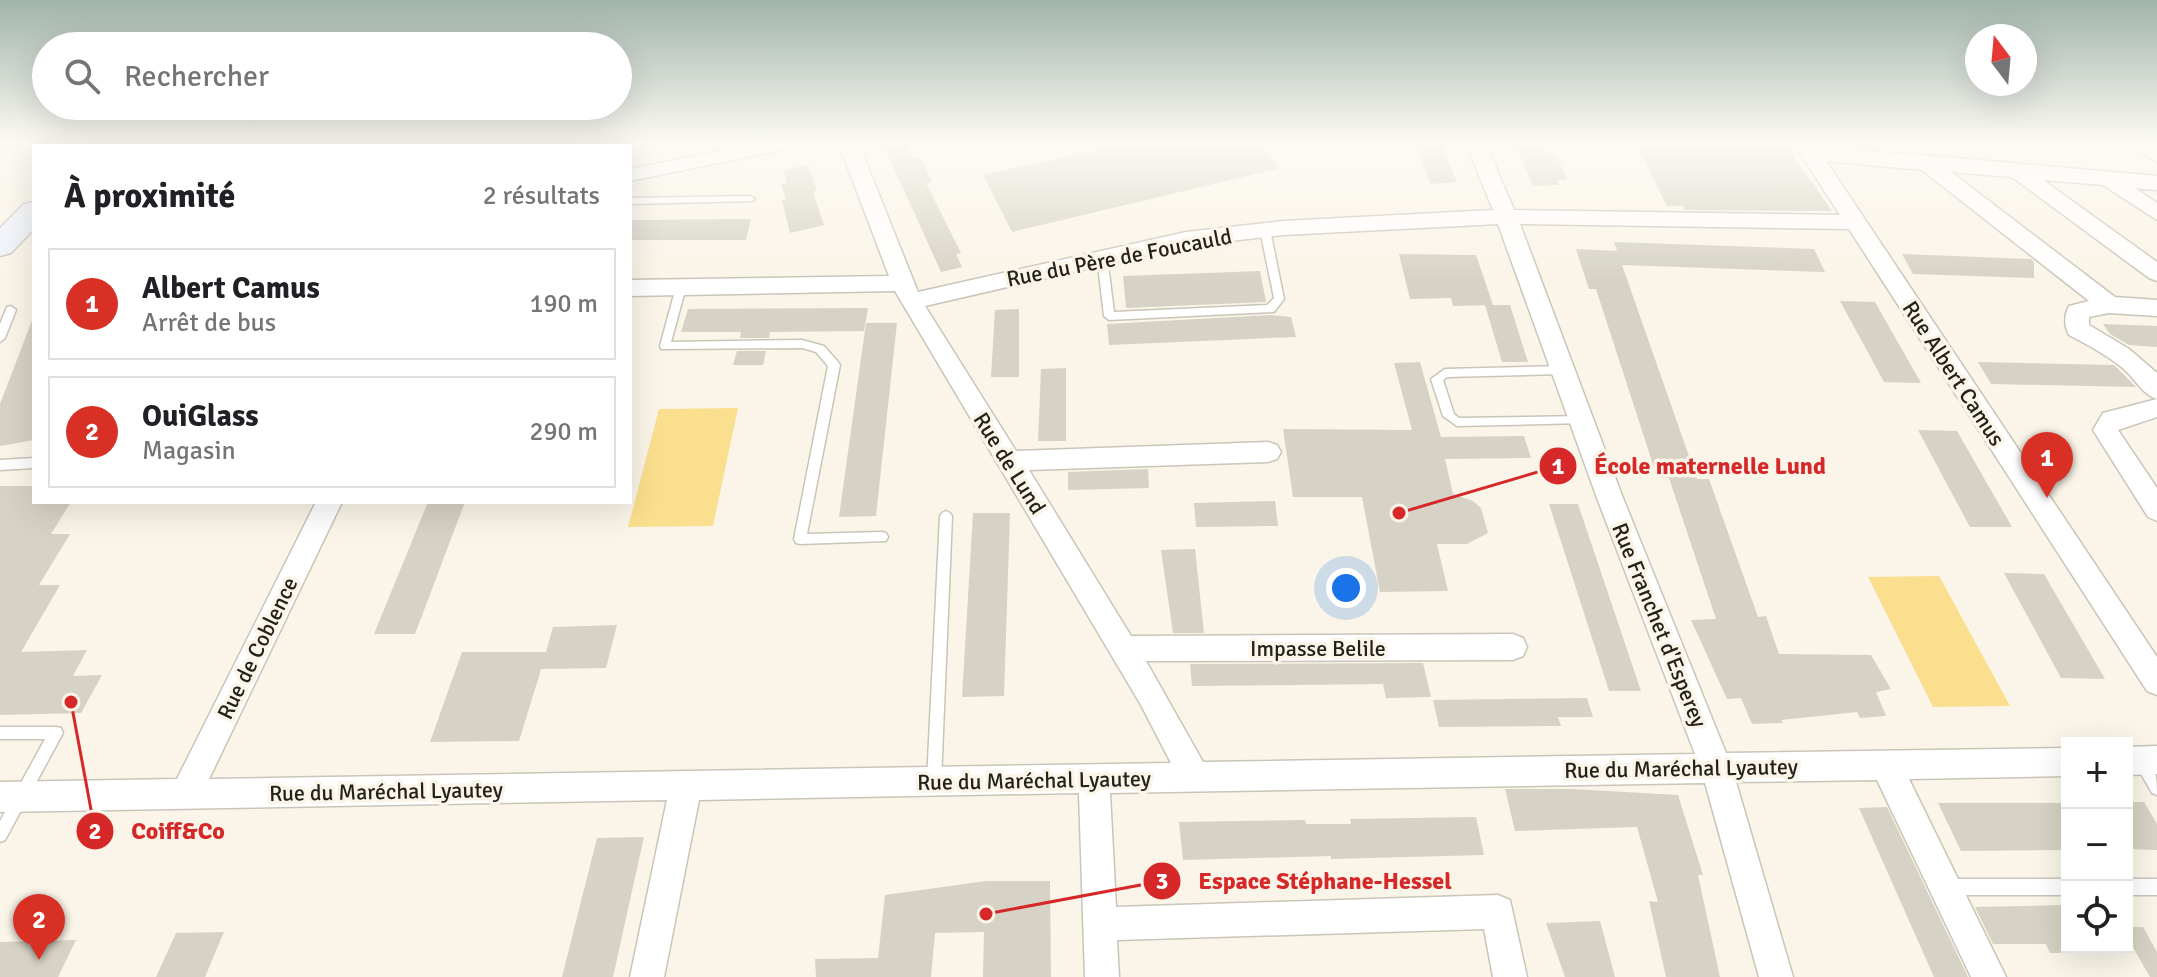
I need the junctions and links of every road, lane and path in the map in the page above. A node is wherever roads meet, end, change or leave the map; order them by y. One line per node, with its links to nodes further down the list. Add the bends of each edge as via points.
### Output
1 (867, 190): 21 (street, Rue de Lund)
2 (1495, 190): 13 (street, Rue Franchet d'Esperey)
3 (1835, 190): 14 (street, Rue Albert Camus)
4 (1961, 190): 22 (street)
5 (2043, 190): 18 (street)
6 (2123, 190): 11 (street)
7 (750, 199): 8 (lane)
8 (632, 201)
9 (32, 210): 12 (main road)
10 (32, 212): 16 (main road)
11 (2157, 213)
12 (0, 216)
13 (1507, 217): 14 (street, Rue du Père de Foucauld); 15 (street, Rue du Père de Foucauld); 26 (street, Rue Franchet d'Esperey)
14 (1857, 222): 40 (street, Rue Albert Camus)
15 (1265, 230): 17 (street, Rue du Père de Foucauld, via 1186,239); 17 (lane, via 1279,299 1270,309 1109,316)
16 (0, 246)
17 (1102, 257): 21 (street, Rue du Père de Foucauld)
18 (2157, 273)
19 (681, 287): 20 (street, Rue du Père de Foucauld); 21 (street, Rue du Père de Foucauld); 37 (lane, via 665,346 802,344 820,349 834,365 800,539)
20 (632, 288)
21 (908, 292): 31 (street, Rue de Lund)
22 (2109, 305): 23 (street); 27 (street, via 2077,312 2077,329 2122,354)
23 (2157, 308)
24 (11, 310): 25 (lane)
25 (1, 333)
26 (1562, 370): 29 (street, Rue Franchet d'Esperey); 29 (lane, via 1445,373 1437,379 1449,416 1457,422)
27 (2157, 390)
28 (2157, 408): 35 (street, via 2112,420 2105,430)
29 (1581, 420): 45 (street, Rue Franchet d'Esperey)
30 (1268, 452): 31 (street)
31 (1010, 461): 39 (street, Rue de Lund)
32 (32, 463): 33 (lane)
33 (0, 465)
34 (328, 504): 51 (street, Rue de Coblence)
35 (2157, 510)
36 (946, 516): 48 (lane)
37 (882, 537)
38 (1513, 647): 39 (street, Impasse Belile)
39 (1122, 649): 46 (street, Rue de Lund)
40 (2157, 682)
41 (0, 733): 52 (lane, via 56,733)
42 (2141, 760): 50 (lane)
43 (2061, 762): 44 (street, Rue du Maréchal Lyautey)
44 (1886, 765): 45 (street, Rue du Maréchal Lyautey); 54 (street)
45 (1716, 768): 46 (street, Rue du Maréchal Lyautey); 62 (street, Rue Franchet d'Esperey)
46 (1195, 777): 47 (street, Rue du Maréchal Lyautey)
47 (1094, 779): 48 (street, Rue du Maréchal Lyautey); 58 (street)
48 (934, 781): 49 (street, Rue du Maréchal Lyautey)
49 (686, 786): 51 (street, Rue du Maréchal Lyautey); 59 (street)
50 (2157, 788)
51 (186, 794): 52 (street, Rue du Maréchal Lyautey)
52 (10, 797): 53 (lane)
53 (0, 835)
54 (1946, 887): 55 (lane); 63 (street)
55 (2061, 887)
56 (2133, 887): 57 (lane)
57 (2157, 887)
58 (1100, 924): 60 (street); 61 (street, via 1498,912)
59 (647, 977)
60 (1102, 977)
61 (1510, 977)
62 (1776, 977)
63 (1989, 977)

